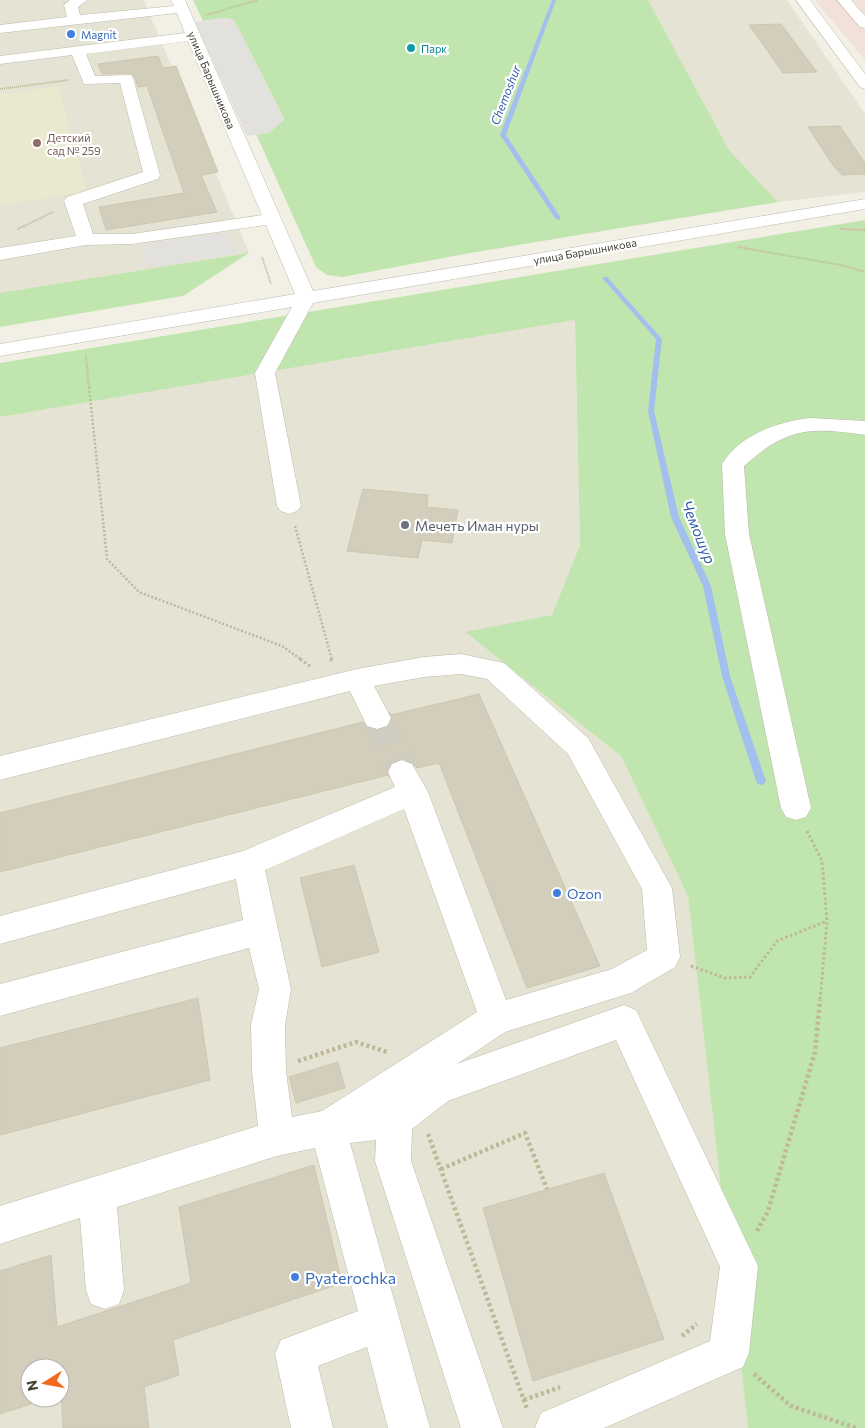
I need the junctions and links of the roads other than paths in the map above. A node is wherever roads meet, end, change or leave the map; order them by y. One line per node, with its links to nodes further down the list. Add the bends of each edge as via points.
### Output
1 (80, 0): 5 (street, via 71,5)
2 (803, 0): 10 (street)
3 (844, 0): 6 (street)
4 (185, 16): 5 (street); 8 (street); 12 (street, улица Барышникова)
5 (74, 20): 7 (street)
6 (865, 24)
7 (0, 29)
8 (78, 51): 9 (street); 14 (street, via 89,81 126,78 152,175 74,201)
9 (0, 60)
10 (865, 84)
11 (865, 204): 17 (street, улица Барышникова)
12 (272, 219): 13 (street); 17 (street, улица Барышникова)
13 (132, 239): 14 (street); 15 (street, via 140,251)
14 (86, 240): 16 (street)
15 (149, 253)
16 (0, 254)
17 (306, 298): 18 (street, улица Барышникова); 20 (street, via 265,373)
18 (0, 350)
19 (865, 428): 24 (street, via 820,423 785,430 760,440 732,464 737,534)
20 (289, 506)
21 (346, 682): 22 (street); 23 (street); 29 (street, via 433,666 461,664 495,670 578,746 657,888 664,957 619,982)
22 (377, 718)
23 (0, 768)
24 (796, 808)
25 (248, 863): 26 (street); 27 (street); 29 (street, via 407,782)
26 (0, 930)
27 (261, 930): 28 (street); 32 (street, via 274,989 268,1025 269,1071)
28 (0, 1000)
29 (496, 1019): 31 (street)
30 (405, 1112): 31 (street); 37 (street, via 437,1088 624,1021 739,1266 729,1353); 40 (street, via 393,1161)
31 (328, 1128): 32 (street); 36 (street)
32 (277, 1138): 33 (street)
33 (97, 1194): 34 (street); 35 (street)
34 (0, 1225)
35 (105, 1290)
36 (381, 1322): 38 (street, via 296,1354); 39 (street)
37 (543, 1423)
38 (312, 1428)
39 (409, 1428)
40 (482, 1428)

